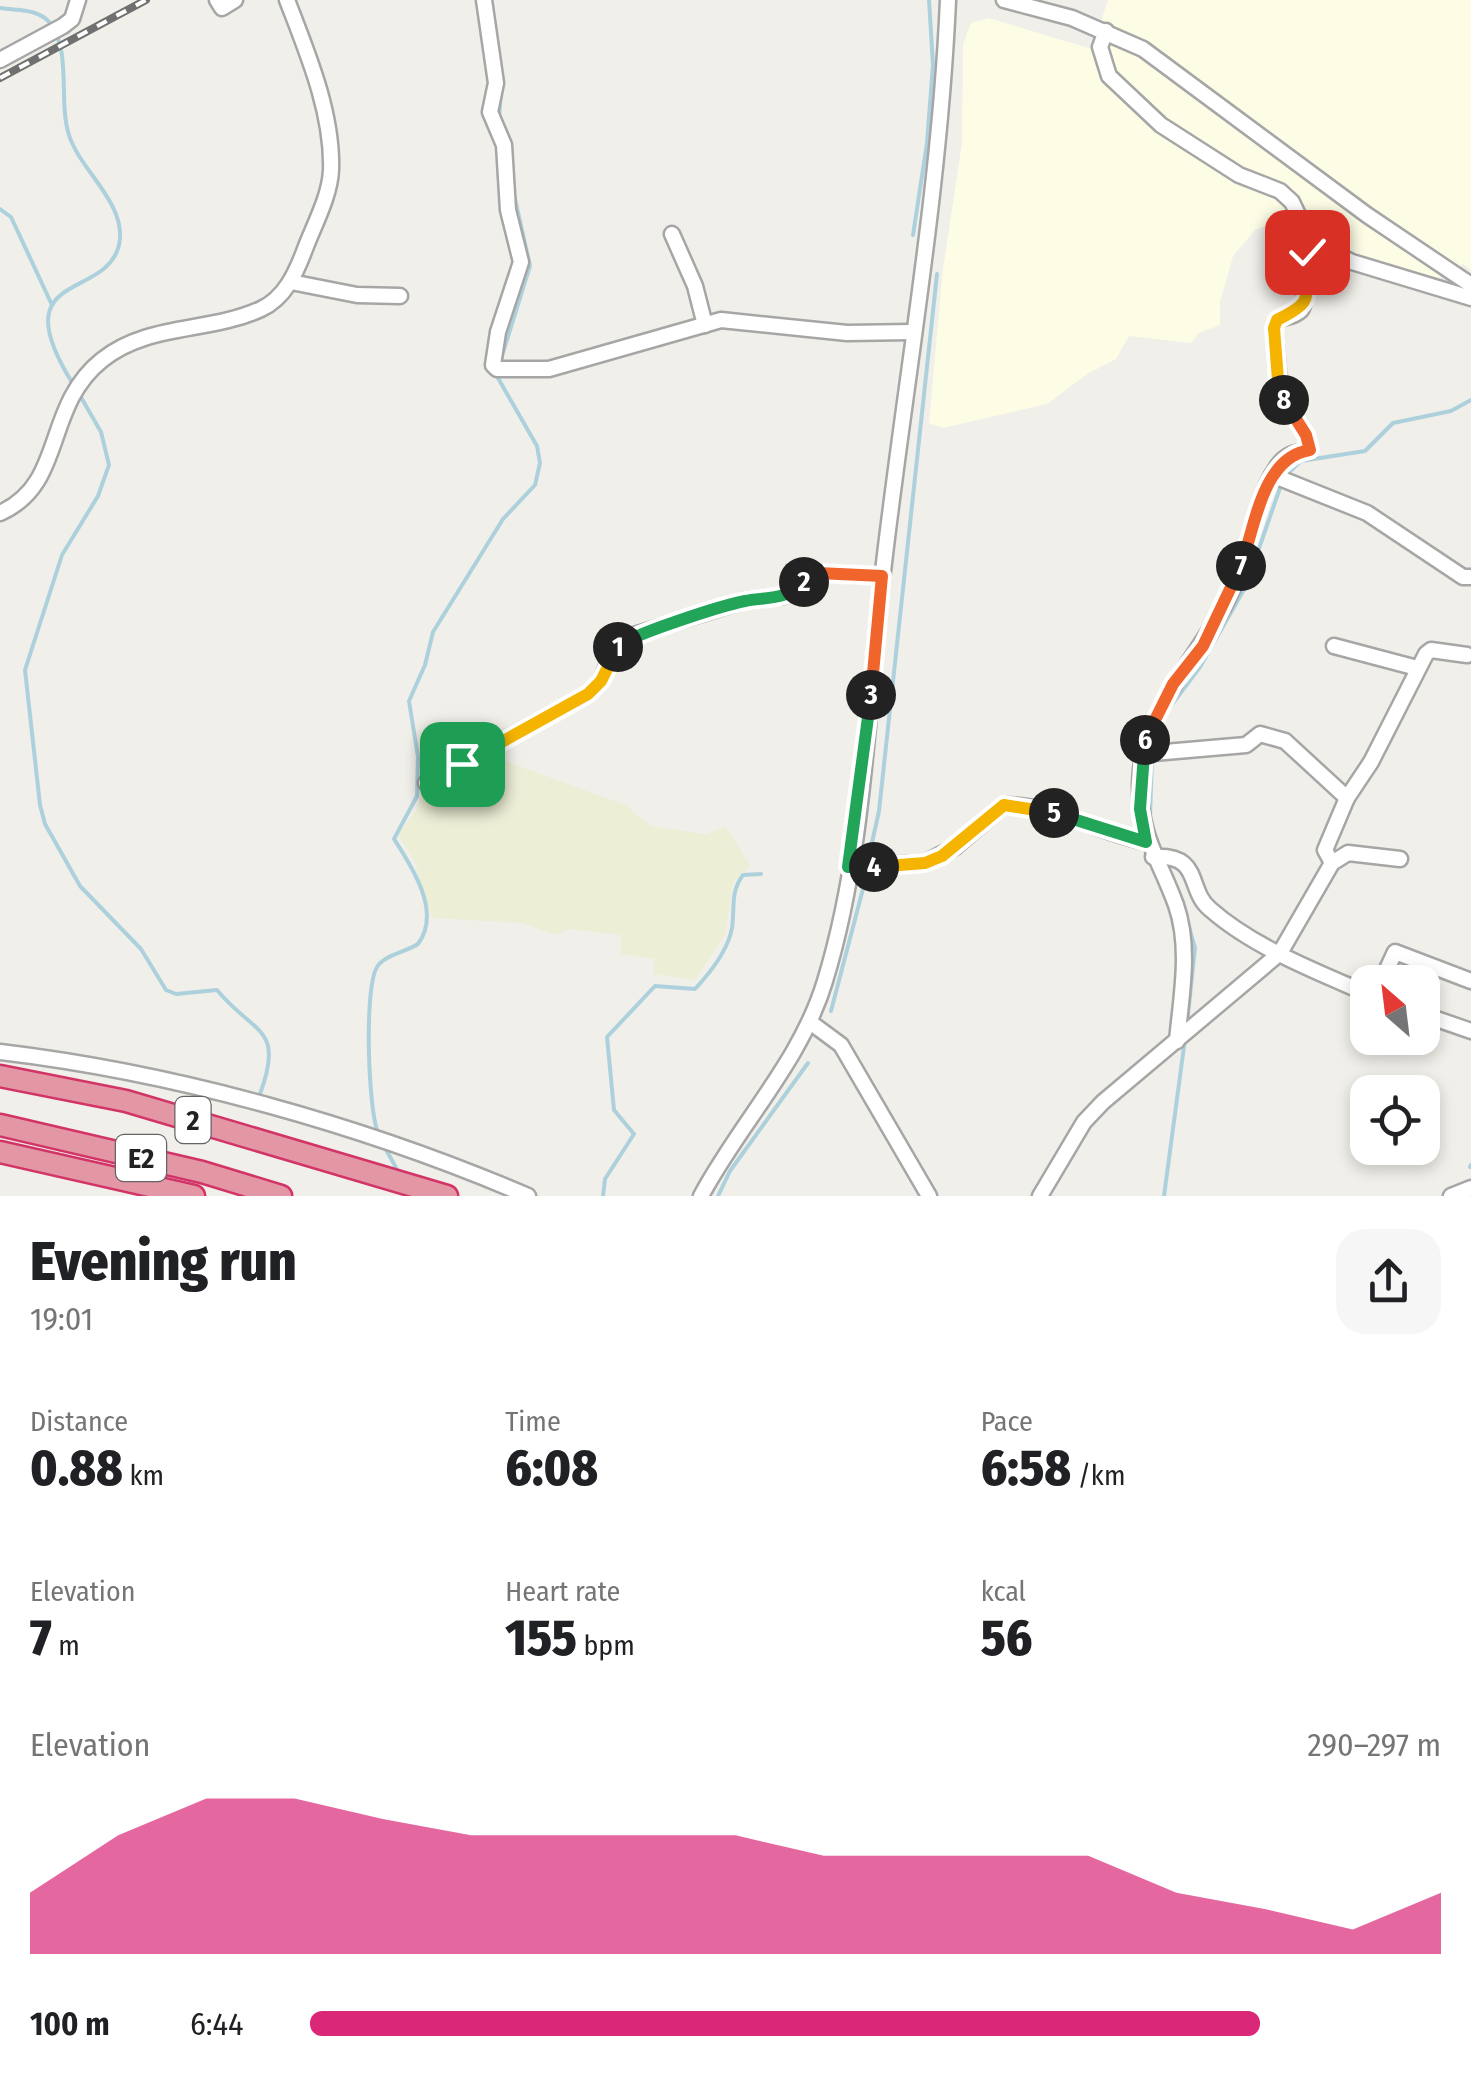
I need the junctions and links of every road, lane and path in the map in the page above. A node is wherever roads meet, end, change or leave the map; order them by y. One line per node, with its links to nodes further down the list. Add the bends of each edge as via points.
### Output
1 (78, 0): 9 (street, via 64,26)
2 (217, 0): 3 (street, via 222,8)
3 (235, 0)
4 (287, 0): 12 (street, via 311,63 332,172)
5 (484, 0): 16 (street, via 496,84 490,112 504,145 508,210 521,262 493,364 549,369)
6 (948, 0): 17 (street, via 942,114)
7 (1004, 0): 8 (street)
8 (1106, 31): 11 (street, via 1100,47 1109,76 1161,125 1230,170 1280,190); 13 (street, via 1143,49)
9 (0, 60)
10 (672, 234): 16 (street)
11 (1311, 242): 15 (street, via 1352,262); 18 (street, via 1304,266 1307,300 1274,328 1280,392 1310,450 1284,458)
12 (291, 282): 14 (street); 19 (street, via 264,308 140,338 103,359 70,396 38,486)
13 (1471, 286)
14 (400, 296)
15 (1471, 298)
16 (705, 324): 17 (street, via 734,319 847,333)
17 (912, 332): 20 (street)
18 (1272, 475): 21 (street, via 1368,513); 25 (street, via 1235,585 1156,713)
19 (0, 512)
20 (882, 576): 26 (street, via 818,573 783,596 743,601 634,635 613,652 588,694); 32 (street)
21 (1471, 577)
22 (1334, 646): 24 (street)
23 (1467, 655): 24 (street, via 1432,650)
24 (1417, 668): 27 (street)
25 (1142, 754): 27 (street, via 1246,745 1260,734 1285,742); 28 (street)
26 (426, 783)
27 (1347, 798): 31 (street, via 1326,850)
28 (1146, 842): 29 (street); 32 (street, via 1084,820 1004,805 925,863)
29 (1154, 858): 33 (street, via 1183,863 1207,908); 42 (street, via 1176,905 1184,950)
30 (1400, 859): 31 (street, via 1348,853)
31 (1332, 863): 33 (street)
32 (848, 867): 40 (street, via 834,947)
33 (1280, 953): 38 (street); 42 (street)
34 (1389, 965): 35 (street, via 1395,952)
35 (1429, 965)
36 (1440, 969): 37 (street)
37 (1471, 981)
38 (1350, 986)
39 (1440, 1021): 41 (street)
40 (810, 1022): 52 (street); 53 (street, via 841,1044)
41 (1471, 1032)
42 (1176, 1041): 54 (street, via 1084,1122)
43 (0, 1052): 51 (street, via 268,1105)
44 (0, 1076): 50 (highway, 2, via 126,1102)
45 (0, 1126): 49 (highway, E2)
46 (0, 1152): 48 (highway, E2)
47 (1471, 1188): 55 (street)
48 (194, 1196)
49 (281, 1196)
50 (447, 1196)
51 (528, 1196)
52 (701, 1196)
53 (929, 1196)
54 (1040, 1196)
55 (1451, 1196)

